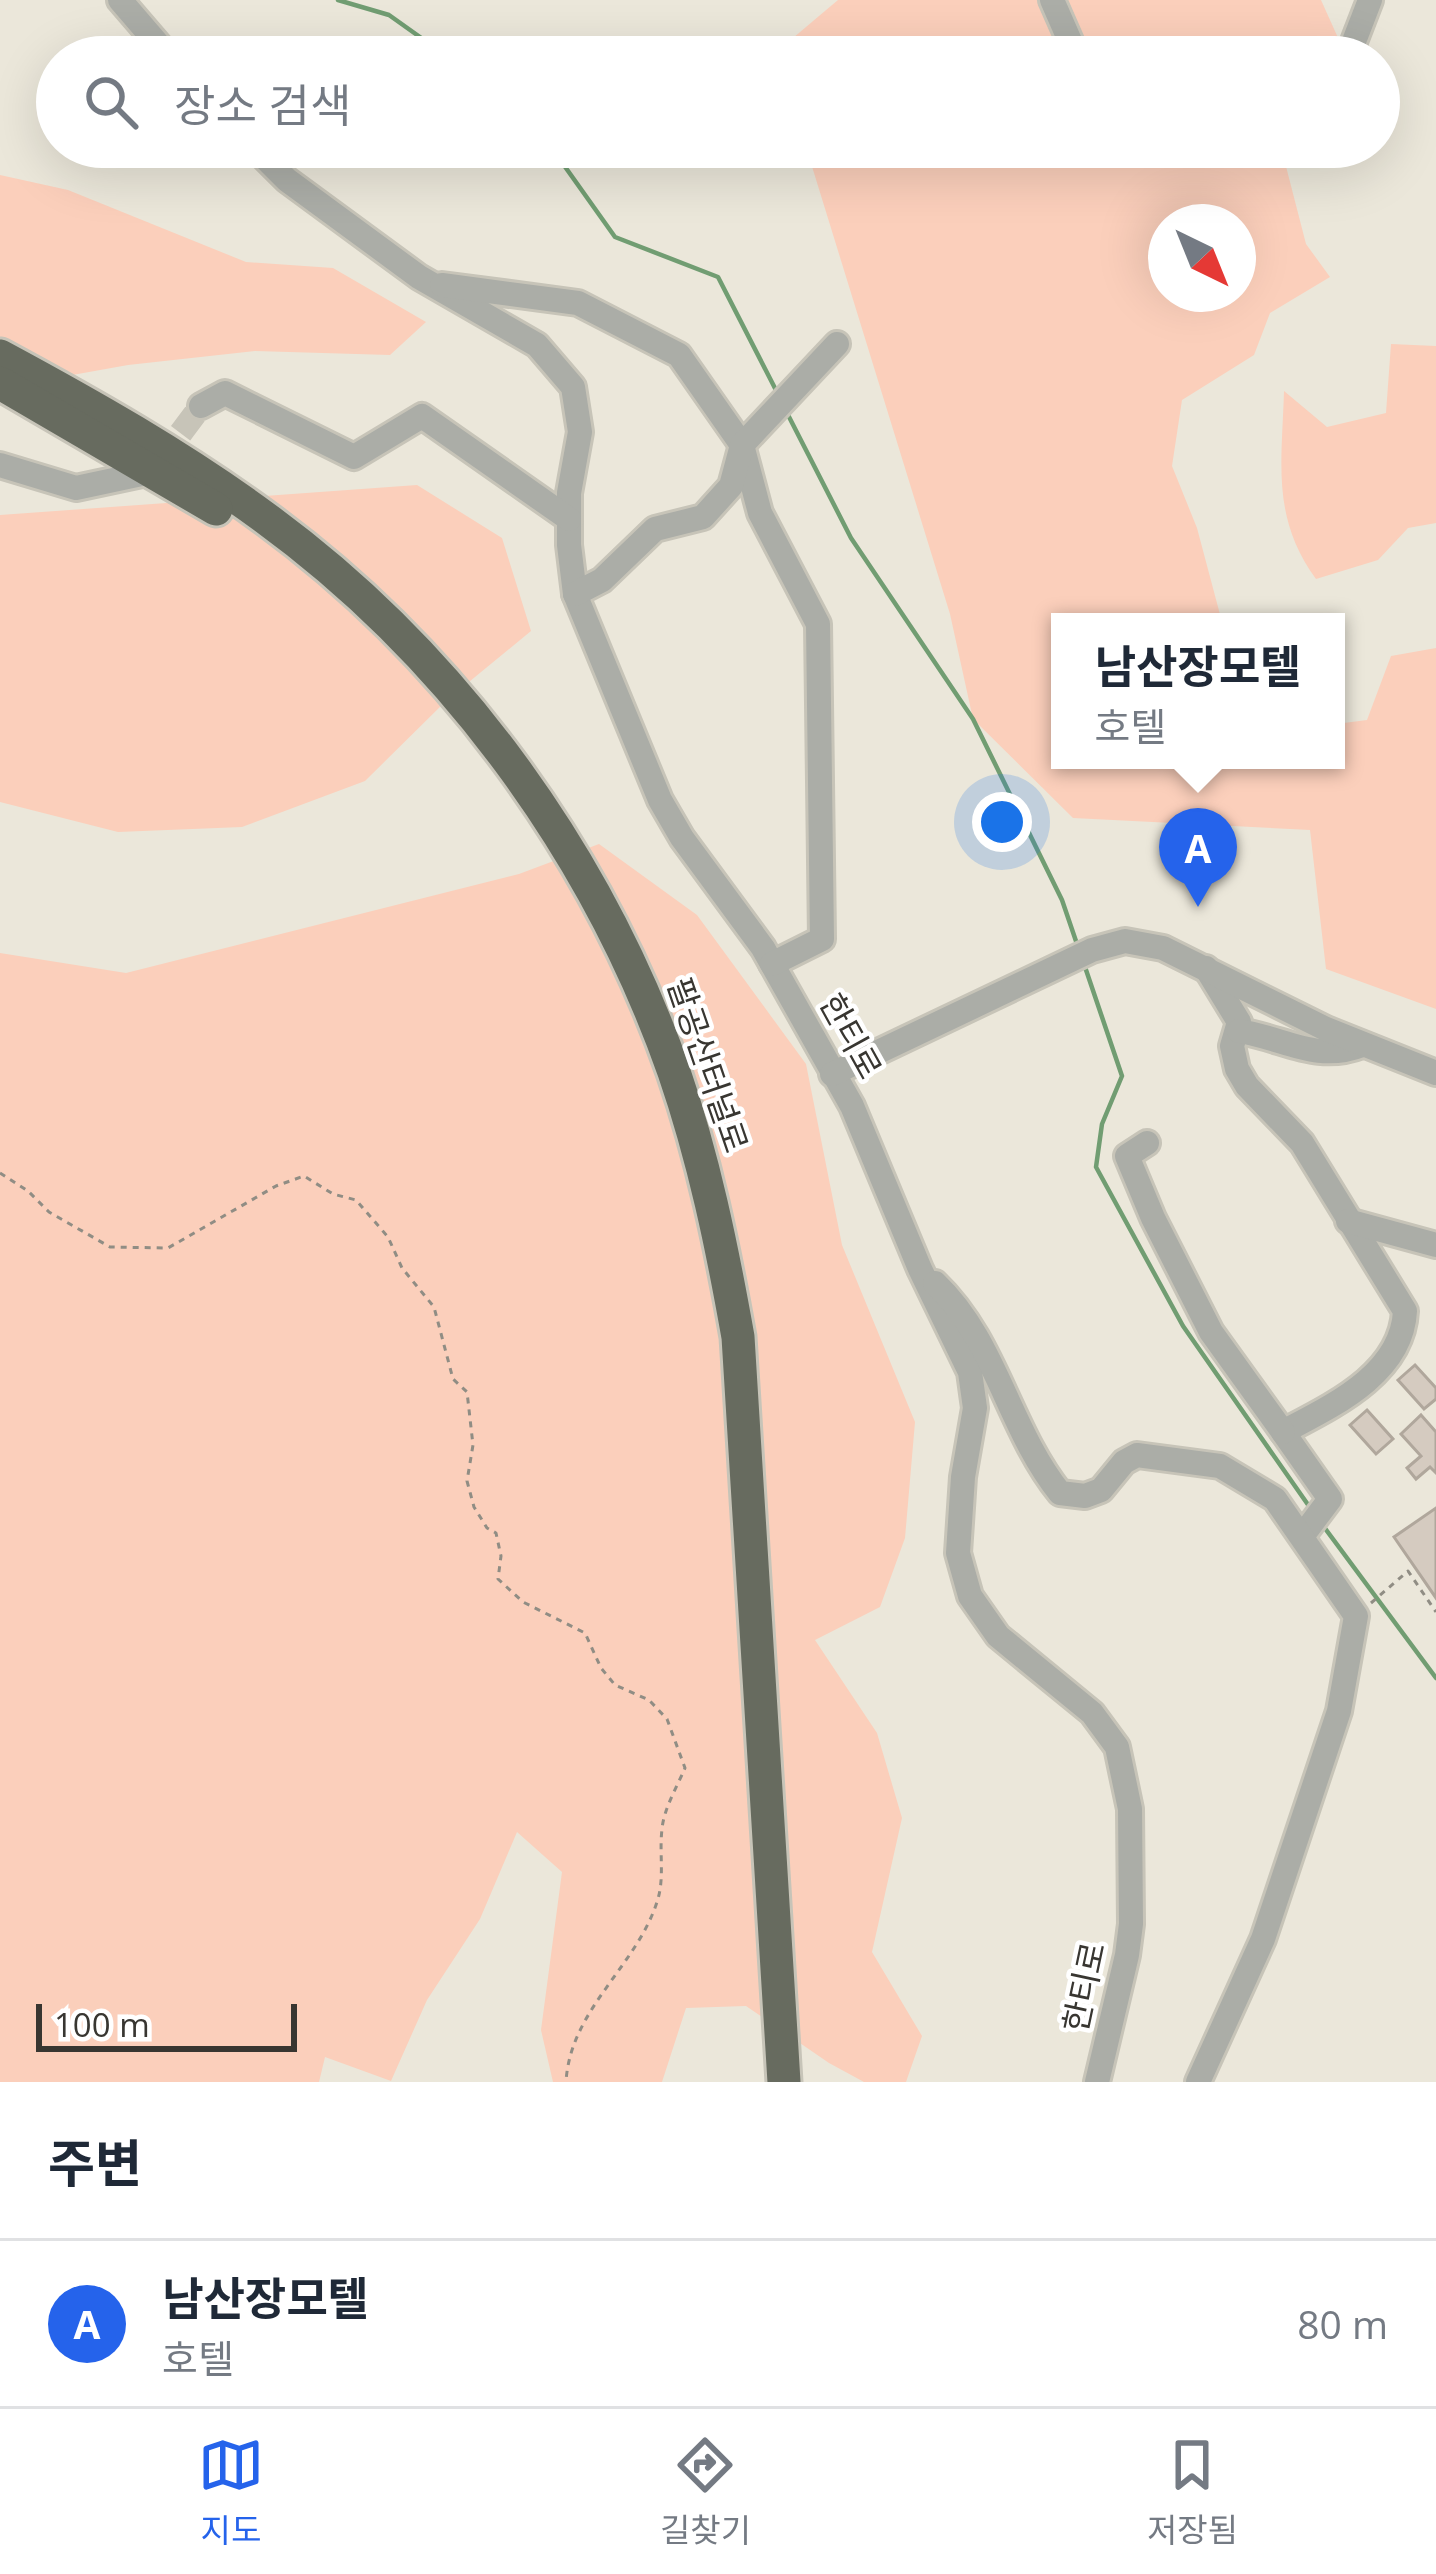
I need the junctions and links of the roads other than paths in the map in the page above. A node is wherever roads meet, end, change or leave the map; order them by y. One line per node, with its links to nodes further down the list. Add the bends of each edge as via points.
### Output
1 (120, 0): 4 (street)
2 (1052, 0): 5 (street)
3 (1370, 0): 6 (street)
4 (151, 36)
5 (1068, 36)
6 (1356, 36)
7 (275, 168): 8 (street, 한티로)
8 (430, 284): 13 (street, via 578,303 679,355); 16 (street, 한티로, via 537,345 573,387 580,432)
9 (837, 344): 13 (street)
10 (0, 356): 32 (highway, 팔공산터널로, via 267,519 436,671 552,824 633,971 704,1170 738,1337)
11 (0, 383): 31 (highway, 팔공산터널로, via 226,515 394,656 493,770 585,916 620,991 684,1183 718,1356)
12 (201, 406): 16 (street, via 225,393 354,457 422,416)
13 (742, 445): 17 (street, via 731,486 703,517 655,529 602,580); 18 (street, via 760,513 818,624 822,939)
14 (0, 465): 15 (street, via 76,488)
15 (151, 472)
16 (569, 519): 17 (street, 한티로)
17 (575, 594): 18 (street, 한티로, via 660,800)
18 (772, 964): 22 (street, 한티로)
19 (1206, 968): 20 (street); 21 (street); 22 (street, via 1150,944 1102,946)
20 (1239, 1031): 21 (street, via 1315,1053); 25 (street, via 1232,1046 1237,1069 1302,1143)
21 (1362, 1046): 23 (street)
22 (832, 1073): 27 (street, 한티로)
23 (1436, 1073)
24 (1147, 1143): 28 (street, via 1127,1156 1153,1219 1210,1332)
25 (1348, 1221): 26 (street); 28 (street, via 1402,1304 1402,1334 1394,1352 1341,1401)
26 (1436, 1245)
27 (920, 1269): 29 (street, via 988,1353 1020,1431 1060,1493 1101,1490 1138,1455 1220,1466 1275,1499); 30 (street, 한티로, via 974,1393 958,1536 970,1596 998,1636 1103,1725 1126,1782 1131,1924)
28 (1283, 1432): 29 (street, via 1330,1499)
29 (1303, 1535): 33 (street, via 1357,1616 1339,1711 1263,1939)
30 (1101, 2081)
31 (764, 2082)
32 (784, 2082)
33 (1198, 2082)

